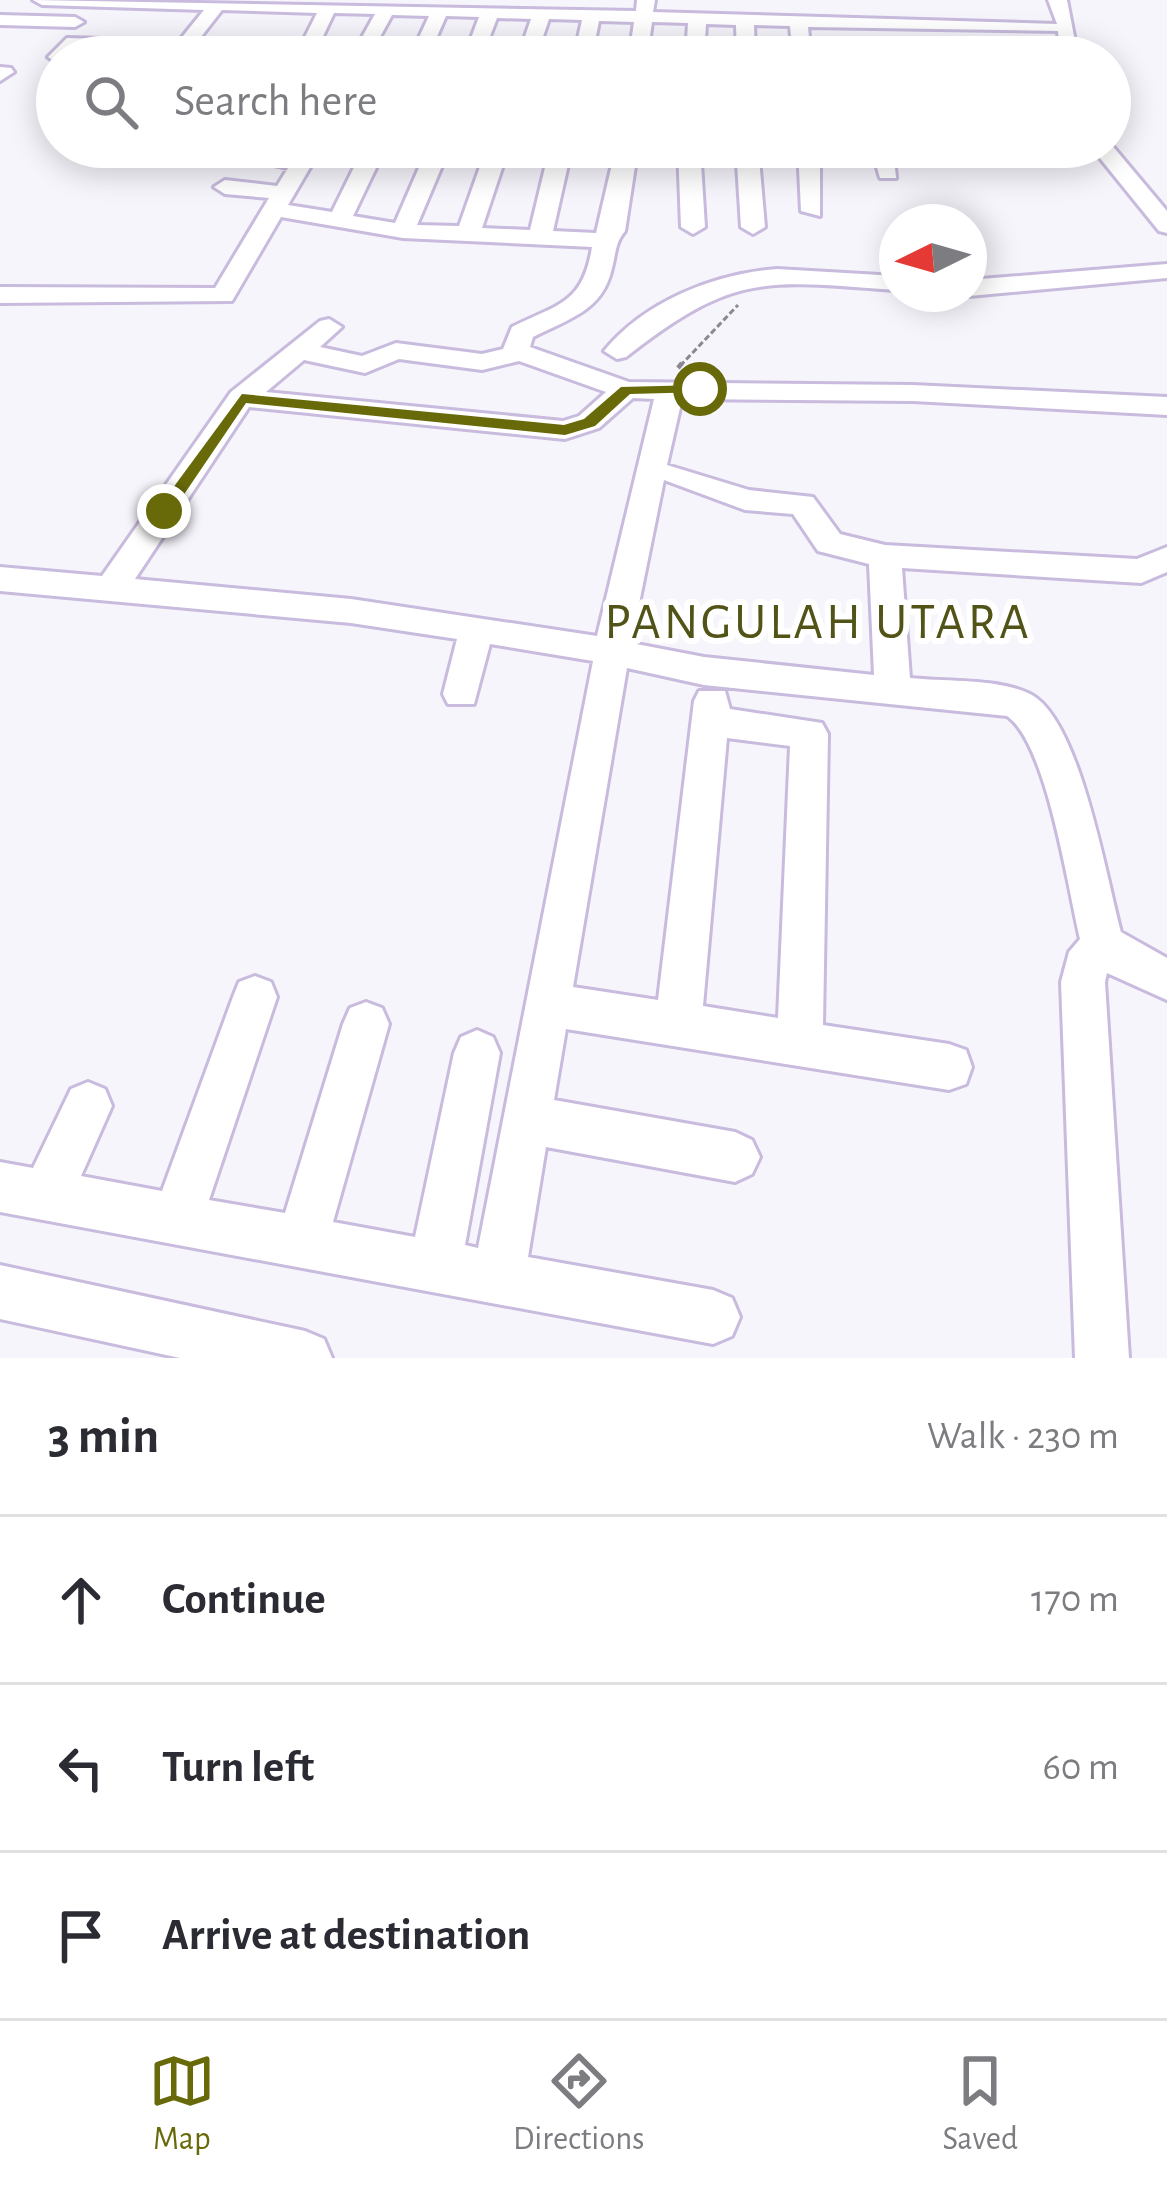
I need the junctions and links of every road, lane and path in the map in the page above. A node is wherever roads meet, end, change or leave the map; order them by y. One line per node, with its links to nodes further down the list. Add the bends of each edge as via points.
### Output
1 (13, 0): 8 (street)
2 (42, 0): 4 (street)
3 (845, 0): 19 (street)
4 (219, 3): 17 (street); 20 (street)
5 (987, 5): 21 (street)
6 (414, 6): 9 (street); 11 (street)
7 (645, 10): 10 (street); 14 (street)
8 (0, 11)
9 (385, 12): 17 (street); 24 (street)
10 (685, 13): 15 (street)
11 (438, 15): 12 (street); 25 (street)
12 (489, 16): 13 (street); 26 (street)
13 (541, 16): 14 (street); 27 (street)
14 (591, 18): 28 (street)
15 (746, 19): 18 (street); 29 (street)
16 (0, 20): 20 (street)
17 (322, 20): 20 (street); 23 (street)
18 (798, 20): 19 (street); 30 (street)
19 (850, 22): 21 (street); 31 (street)
20 (200, 25): 22 (street)
21 (1055, 28): 32 (street)
22 (192, 36)
23 (314, 36)
24 (372, 36)
25 (428, 36)
26 (481, 36)
27 (534, 36)
28 (587, 36)
29 (746, 36)
30 (800, 36)
31 (851, 36)
32 (1011, 36)
33 (0, 41): 34 (street)
34 (36, 50)
35 (299, 168): 48 (street)
36 (365, 168): 50 (street)
37 (430, 168): 54 (street)
38 (491, 168): 55 (street)
39 (556, 168): 56 (street)
40 (623, 168): 57 (street)
41 (690, 168): 51 (street)
42 (749, 168): 53 (street)
43 (810, 168): 49 (street)
44 (886, 168): 46 (street)
45 (1120, 168): 52 (street)
46 (887, 173)
47 (225, 188): 48 (street)
48 (281, 201): 50 (street); 62 (street, via 230,288 215,299)
49 (812, 211)
50 (340, 219): 54 (street)
51 (692, 226)
52 (1167, 226)
53 (753, 227)
54 (404, 231): 55 (street)
55 (468, 235): 56 (street)
56 (540, 238): 57 (street)
57 (604, 249): 66 (street, via 584,305 521,333)
58 (1167, 271): 60 (street)
59 (879, 283): 61 (street, via 755,276)
60 (987, 286)
61 (705, 288): 64 (street); 67 (path, via 742,298 721,330 690,348)
62 (0, 295)
63 (329, 327): 65 (street)
64 (617, 351)
65 (304, 352): 66 (street, via 365,365 403,350 482,362); 69 (street)
66 (515, 353): 68 (street)
67 (670, 389): 68 (street); 70 (street); 77 (street)
68 (626, 390): 69 (street, via 589,422 565,430)
69 (242, 398): 75 (street)
70 (1167, 406)
71 (674, 472): 72 (street, via 745,500 802,504 829,543)
72 (885, 556): 73 (street, via 1142,572); 79 (street)
73 (1167, 558)
74 (0, 579): 75 (street)
75 (112, 587): 76 (street)
76 (476, 630): 77 (street); 80 (street)
77 (612, 655): 78 (street); 85 (street)
78 (716, 672): 79 (street); 81 (street)
79 (893, 692): 82 (street, via 1015,703 1037,718)
80 (461, 694)
81 (710, 721): 87 (street); 88 (street, via 809,734)
82 (1102, 944): 83 (street); 102 (street, via 1083,982)
83 (1166, 986)
84 (255, 997): 95 (street)
85 (549, 1005): 87 (street); 92 (street)
86 (366, 1024): 96 (street)
87 (678, 1025): 88 (street)
88 (800, 1044): 90 (street)
89 (477, 1053): 97 (street)
90 (949, 1067)
91 (88, 1106): 94 (street)
92 (528, 1120): 93 (street); 98 (street)
93 (735, 1156)
94 (23, 1191): 95 (street)
95 (177, 1219): 96 (street)
96 (302, 1242): 97 (street)
97 (435, 1266): 98 (street)
98 (498, 1278): 100 (street)
99 (0, 1292): 101 (street)
100 (712, 1318)
101 (305, 1358)
102 (1102, 1358)

